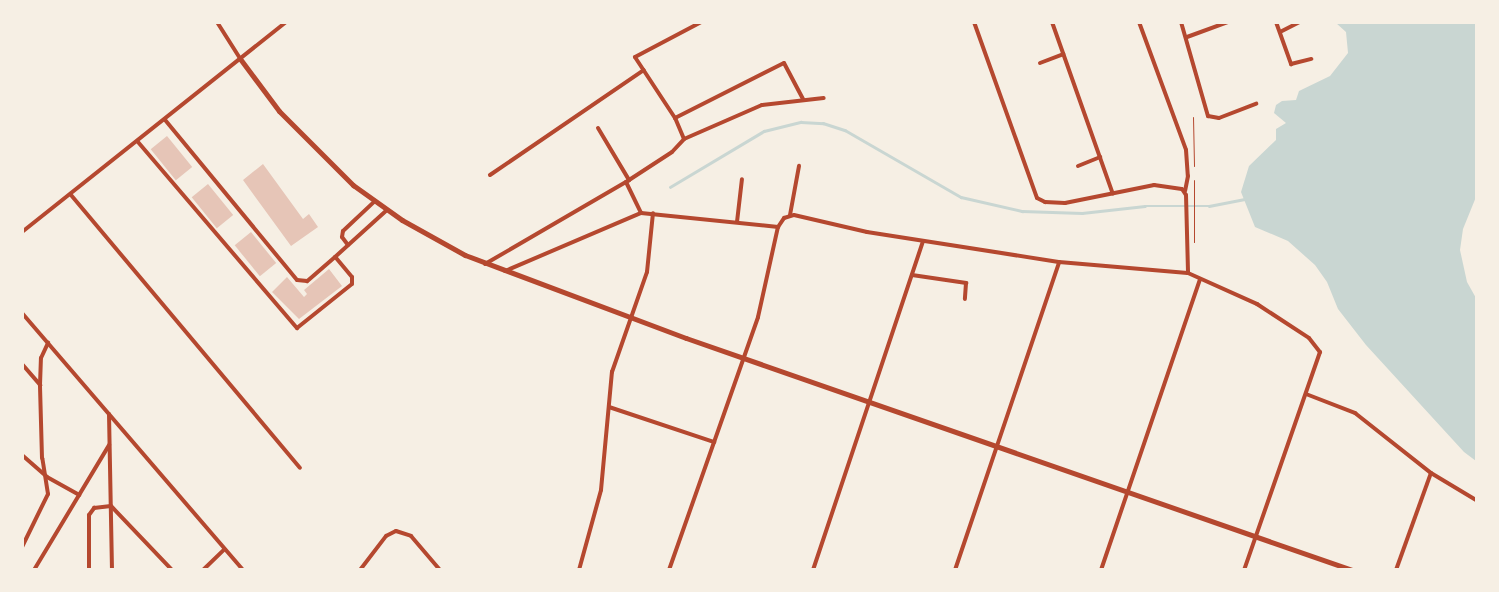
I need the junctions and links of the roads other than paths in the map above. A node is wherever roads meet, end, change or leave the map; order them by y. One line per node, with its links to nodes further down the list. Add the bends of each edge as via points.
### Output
1 (217, 22): 15 (street)
2 (286, 22): 15 (street)
3 (701, 22): 17 (street, via 636,57)
4 (974, 22): 33 (street, via 1037,198 1065,203)
5 (1052, 22): 13 (street)
6 (1139, 22): 32 (street, via 1186,150)
7 (1181, 22): 12 (street)
8 (1228, 22): 12 (street)
9 (1276, 22): 11 (street)
10 (1300, 22): 11 (street)
11 (1280, 32): 14 (street, via 1291,64)
12 (1187, 37): 20 (street, via 1208,116 1219,118)
13 (1064, 54): 16 (street); 26 (street)
14 (1310, 59)
15 (241, 60): 22 (street); 35 (street, via 292,125 334,168)
16 (1040, 64)
17 (644, 70): 21 (street); 29 (street)
18 (824, 98): 19 (street)
19 (803, 99): 21 (street, via 784,63); 24 (street, via 762,106)
20 (1256, 104)
21 (675, 118): 24 (street)
22 (165, 120): 25 (street); 45 (street, via 300,282 307,281)
23 (598, 128): 31 (street)
24 (684, 139): 31 (street, via 672,152)
25 (138, 142): 34 (street); 45 (street, via 297,328 354,282)
26 (1100, 157): 28 (street); 33 (street)
27 (799, 166): 39 (street)
28 (1078, 166)
29 (490, 175)
30 (742, 179): 40 (street)
31 (628, 181): 37 (street); 47 (street)
32 (1186, 193): 33 (street, via 1178,187 1159,185); 49 (street)
33 (1113, 194)
34 (71, 195): 42 (street); 67 (street)
35 (375, 201): 36 (street); 44 (street, via 343,231 342,236)
36 (388, 210): 44 (street); 47 (street, via 419,231)
37 (641, 212): 38 (street); 48 (street)
38 (653, 213): 40 (street); 54 (street, via 647,272)
39 (790, 215): 41 (street); 43 (street)
40 (737, 222): 41 (street)
41 (778, 227): 56 (street, via 763,301)
42 (22, 232)
43 (923, 241): 46 (street); 50 (street)
44 (348, 245): 45 (street)
45 (335, 257)
46 (1059, 262): 49 (street); 65 (street)
47 (485, 264): 48 (street)
48 (505, 271): 54 (street)
49 (1188, 273): 51 (street)
50 (912, 275): 52 (street, via 966,283); 60 (street)
51 (1200, 280): 59 (street, via 1257,304 1319,348); 70 (street)
52 (965, 299)
53 (22, 313): 55 (street)
54 (630, 318): 56 (street); 61 (street, via 614,361)
55 (48, 343): 58 (street, via 41,358); 62 (street)
56 (744, 359): 60 (street); 63 (street)
57 (22, 364): 58 (street)
58 (40, 385): 69 (street, via 42,458)
59 (1306, 394): 68 (street, via 1355,413); 74 (street)
60 (871, 403): 65 (street); 87 (street)
61 (609, 407): 63 (street); 85 (street, via 601,490)
62 (109, 414): 64 (street); 76 (street)
63 (714, 442): 86 (street)
64 (110, 443): 71 (street); 73 (street)
65 (998, 447): 70 (street); 88 (street)
66 (22, 456): 69 (street)
67 (300, 468)
68 (1431, 473): 72 (street); 92 (street)
69 (46, 477): 71 (street); 75 (street, via 49,487 44,507)
70 (1128, 492): 74 (street); 89 (street)
71 (80, 495): 77 (street)
72 (1476, 500)
73 (111, 506): 78 (street, via 94,508 89,515); 79 (street); 80 (street)
74 (1256, 536): 90 (street); 91 (street)
75 (23, 545)
76 (225, 549): 81 (street); 82 (street)
77 (34, 570)
78 (89, 570)
79 (112, 570)
80 (172, 570)
81 (203, 570)
82 (243, 570)
83 (360, 570): 84 (street, via 386,536 396,531 411,536)
84 (440, 570)
85 (579, 570)
86 (669, 570)
87 (813, 570)
88 (955, 570)
89 (1101, 570)
90 (1244, 570)
91 (1352, 570)
92 (1396, 570)

